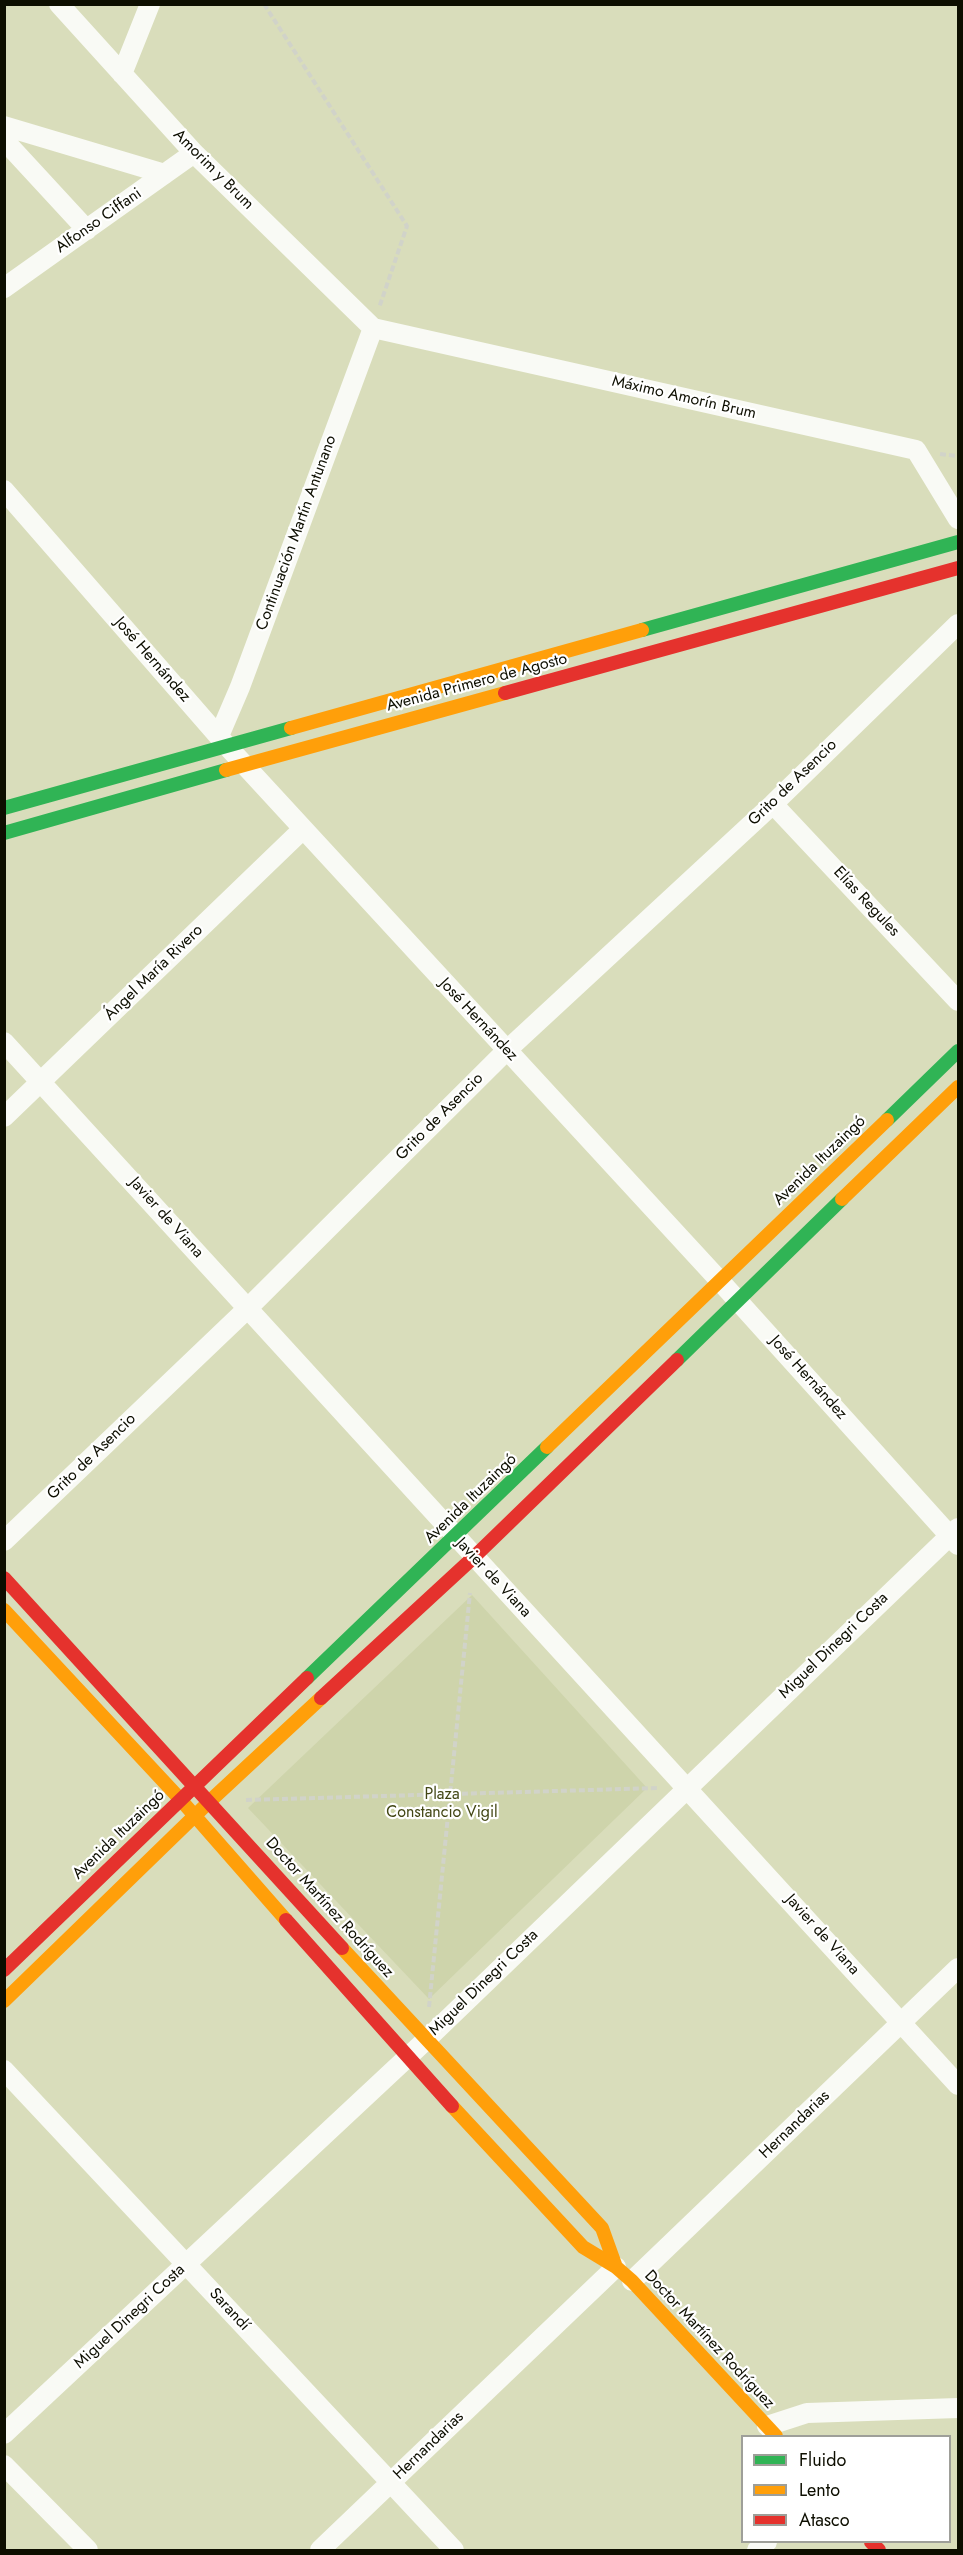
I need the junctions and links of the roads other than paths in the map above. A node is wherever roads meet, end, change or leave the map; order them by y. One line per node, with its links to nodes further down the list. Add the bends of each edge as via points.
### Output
1 (59, 4): 3 (street, Amorim y Brum)
2 (150, 4): 3 (street)
3 (122, 74): 6 (street, Amorim y Brum)
4 (4, 126): 7 (street)
5 (4, 140): 8 (street)
6 (194, 153): 7 (street, Alfonso Ciffani); 10 (street, Amorim y Brum)
7 (165, 174): 8 (street, Alfonso Ciffani)
8 (87, 230): 9 (street, Alfonso Ciffani)
9 (4, 288)
10 (373, 328): 12 (street, Máximo Amorín Brum, via 916,450); 16 (street, Continuación Martín Antunano)
11 (4, 490): 16 (street, José Hernández)
12 (958, 519)
13 (958, 542): 16 (street, Avenida Primero de Agosto)
14 (958, 568): 17 (street, Avenida Primero de Agosto)
15 (958, 624): 18 (street, Grito de Asencio)
16 (223, 741): 17 (street, José Hernández); 19 (street, Avenida Primero de Agosto)
17 (244, 765): 20 (street, José Hernández); 21 (street, Avenida Primero de Agosto)
18 (773, 804): 22 (street, Elías Regules); 24 (street, Grito de Asencio)
19 (4, 808)
20 (303, 829): 24 (street, José Hernández); 26 (street, Ángel María Rivero)
21 (4, 834)
22 (958, 1001)
23 (4, 1042): 26 (street, Javier de Viana)
24 (506, 1051): 29 (street, José Hernández); 31 (street, Grito de Asencio)
25 (958, 1051): 29 (street, Avenida Ituzaingó)
26 (43, 1082): 28 (street, Ángel María Rivero); 31 (street, Javier de Viana)
27 (958, 1087): 30 (street)
28 (4, 1117)
29 (719, 1280): 30 (street, José Hernández); 33 (street, Avenida Ituzaingó)
30 (737, 1299): 32 (street, José Hernández); 35 (street)
31 (248, 1308): 33 (street, Javier de Viana); 34 (street, Grito de Asencio)
32 (956, 1536): 39 (street, Miguel Dinegri Costa)
33 (456, 1538): 35 (street, Javier de Viana); 38 (street, Avenida Ituzaingó)
34 (4, 1541)
35 (474, 1557): 39 (street, Javier de Viana); 41 (street)
36 (4, 1578): 38 (street, Doctor Martínez Rodríguez)
37 (4, 1610): 40 (street, Doctor Martínez Rodríguez)
38 (194, 1785): 40 (street, Avenida Ituzaingó); 41 (street, Doctor Martínez Rodríguez)
39 (686, 1787): 46 (street, Javier de Viana); 47 (street, Miguel Dinegri Costa)
40 (180, 1799): 42 (street, Doctor Martínez Rodríguez); 44 (street, Avenida Ituzaingó)
41 (210, 1801): 42 (street); 47 (street, Doctor Martínez Rodríguez)
42 (195, 1816): 45 (street); 48 (street, Doctor Martínez Rodríguez)
43 (958, 1968): 46 (street, Hernandarias)
44 (4, 1970)
45 (4, 2001)
46 (902, 2023): 50 (street, Javier de Viana); 53 (street, Hernandarias)
47 (426, 2040): 48 (street, Miguel Dinegri Costa); 52 (street, Doctor Martínez Rodríguez, via 602,2228)
48 (406, 2057): 51 (street, Miguel Dinegri Costa); 52 (street, Doctor Martínez Rodríguez, via 583,2247)
49 (4, 2070): 51 (street, Sarandí)
50 (958, 2085)
51 (187, 2264): 56 (street, Miguel Dinegri Costa); 58 (street, Sarandí)
52 (616, 2267): 53 (street, Doctor Martínez Rodríguez); 58 (street, Hernandarias)
53 (632, 2281): 55 (street, Doctor Martínez Rodríguez)
54 (958, 2408): 55 (street, via 807,2413)
55 (771, 2431)
56 (4, 2434)
57 (4, 2465): 59 (street)
58 (391, 2482): 60 (street, Hernandarias); 61 (street, Sarandí)
59 (88, 2550)
60 (320, 2550)
61 (454, 2550)

